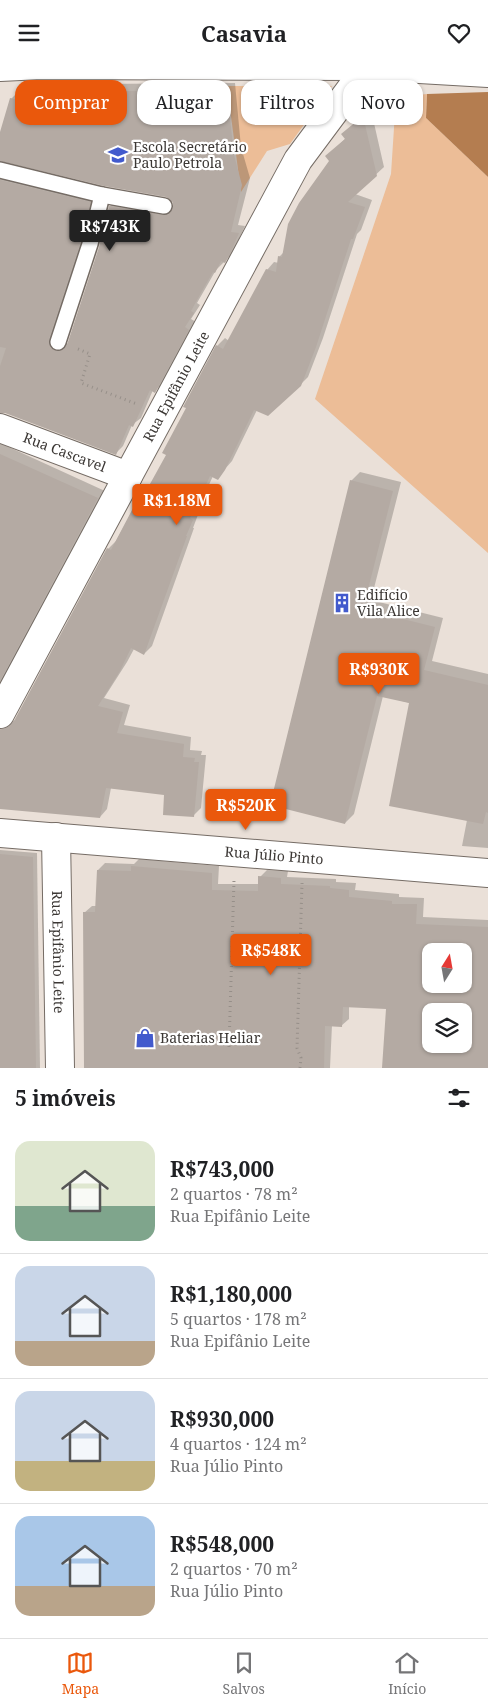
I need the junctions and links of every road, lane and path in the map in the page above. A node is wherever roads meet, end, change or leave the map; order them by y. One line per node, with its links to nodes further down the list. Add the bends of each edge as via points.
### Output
1 (41, 65): 2 (street); 4 (street)
2 (317, 66): 3 (street)
3 (368, 66): 5 (street); 10 (street, Rua Epifânio Leite, via 298,160)
4 (0, 67)
5 (488, 73)
6 (0, 170): 7 (lane)
7 (102, 195): 8 (lane); 9 (lane, via 90,244)
8 (164, 206)
9 (58, 342): 10 (path, via 90,354 81,383)
10 (162, 413): 12 (street, Rua Epifânio Leite)
11 (0, 428): 12 (street, Rua Cascavel)
12 (128, 475): 13 (street, Rua Epifânio Leite)
13 (0, 714)
14 (0, 833): 15 (street, Rua Júlio Pinto)
15 (56, 837): 16 (street, Rua Júlio Pinto); 20 (street, Rua Epifânio Leite)
16 (235, 852): 17 (street, Rua Júlio Pinto); 19 (path)
17 (303, 858): 18 (street, Rua Júlio Pinto); 21 (path, via 296,1048)
18 (488, 873)
19 (229, 1047)
20 (60, 1068)
21 (300, 1068)

